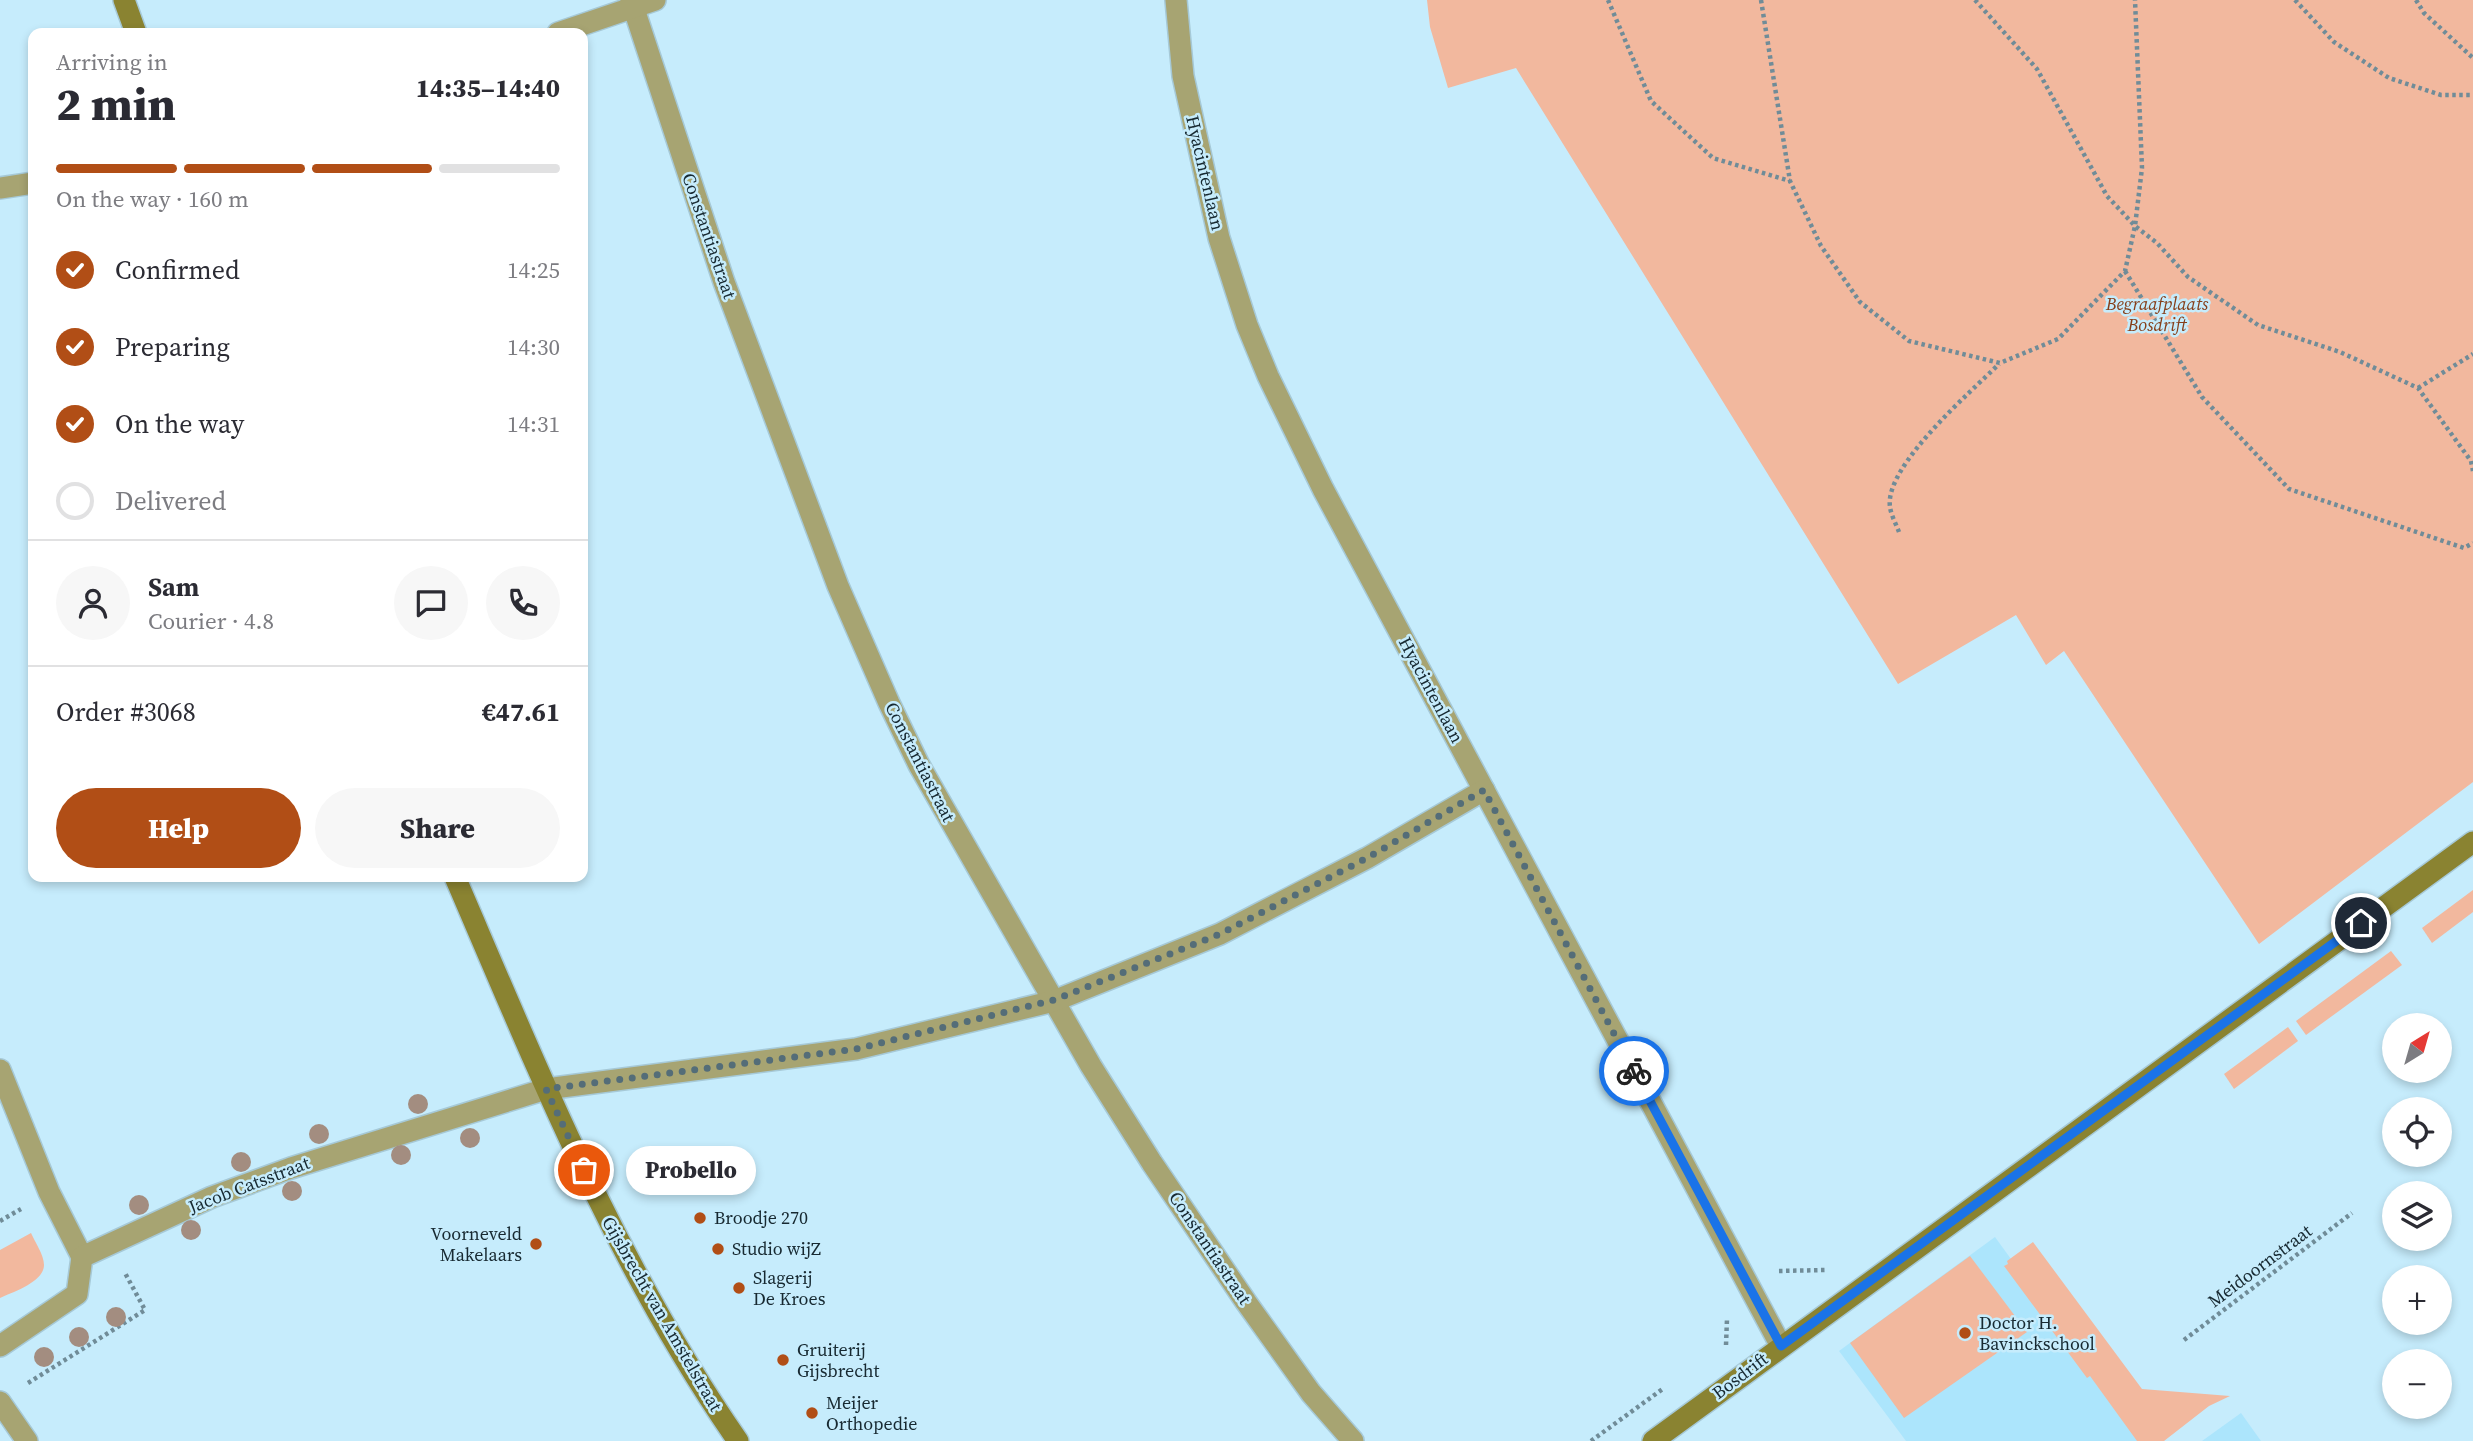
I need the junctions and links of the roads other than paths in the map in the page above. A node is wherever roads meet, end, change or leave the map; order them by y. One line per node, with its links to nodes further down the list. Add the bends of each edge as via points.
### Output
1 (124, 0): 5 (street)
2 (655, 0): 4 (street)
3 (1176, 0): 9 (street, Hyacintenlaan, via 1183,76 1198,150 1247,326 1323,489)
4 (632, 4): 6 (street); 12 (street, Constantiastraat, via 724,282 838,586 919,765)
5 (134, 28)
6 (571, 28)
7 (28, 184): 8 (street)
8 (0, 188)
9 (1484, 790): 12 (street, Jacob Catsstraat, via 1367,858 1220,934); 17 (street, Hyacintenlaan)
10 (2473, 842): 17 (street, Bosdrift)
11 (457, 882): 14 (street, Gijsbrecht van Amstelstraat)
12 (1054, 1000): 14 (street, Jacob Catsstraat, via 856,1049); 21 (street, Constantiastraat, via 1146,1153 1246,1302 1311,1393)
13 (0, 1070): 15 (street, via 49,1192)
14 (546, 1089): 15 (street, Jacob Catsstraat, via 290,1168 212,1197); 20 (street, Gijsbrecht van Amstelstraat, via 629,1264)
15 (82, 1257): 16 (street, via 77,1294)
16 (0, 1346)
17 (1781, 1346): 22 (street, Bosdrift)
18 (0, 1402): 19 (street)
19 (27, 1441)
20 (738, 1441)
21 (1353, 1441)
22 (1653, 1441)

